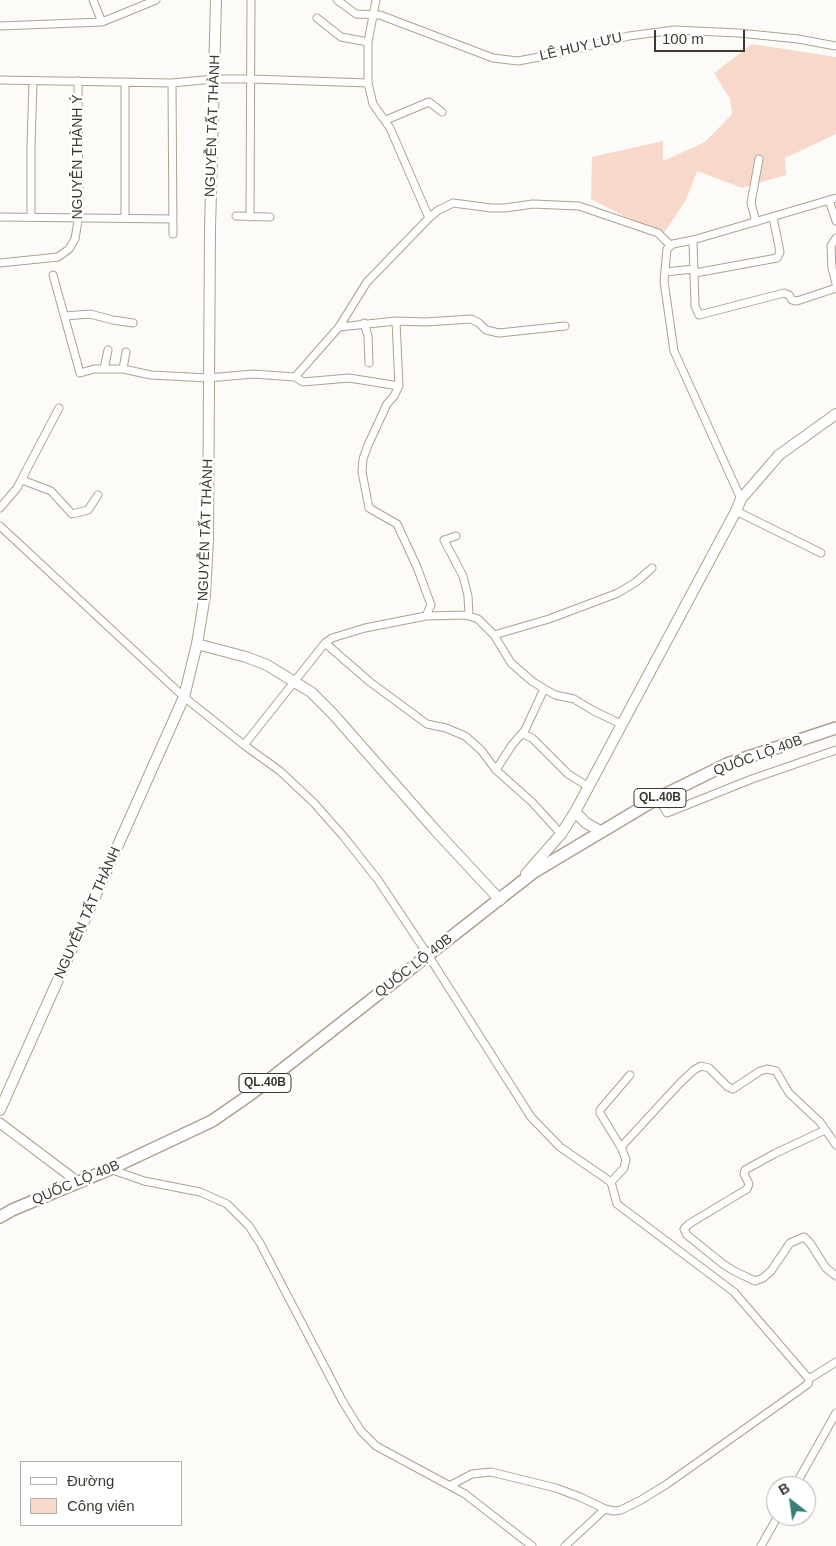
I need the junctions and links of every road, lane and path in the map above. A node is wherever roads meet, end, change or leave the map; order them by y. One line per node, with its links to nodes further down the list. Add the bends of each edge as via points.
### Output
1 (93, 0): 9 (street)
2 (156, 0): 9 (street)
3 (216, 0): 14 (main road, NGUYỄN TẤT THÀNH)
4 (251, 0): 13 (street)
5 (337, 0): 7 (street, LÊ HUY LƯU, via 356,14)
6 (376, 0): 7 (street)
7 (373, 14): 11 (street); 12 (street, LÊ HUY LƯU, via 418,28 468,50 518,61 629,36 674,30 778,37)
8 (317, 18): 11 (street, via 341,37)
9 (102, 22): 10 (street)
10 (0, 26)
11 (368, 42): 20 (street)
12 (836, 46)
13 (252, 78): 14 (street); 20 (street); 26 (street)
14 (214, 79): 19 (street); 58 (main road, NGUYỄN TẤT THÀNH)
15 (0, 80): 16 (street)
16 (33, 81): 17 (street); 28 (street)
17 (78, 81): 18 (street); 31 (street, NGUYỄN THÀNH Ý)
18 (125, 82): 19 (street); 32 (street)
19 (172, 82): 34 (street)
20 (368, 83): 22 (street, via 373,104)
21 (442, 112): 22 (street, via 429,102)
22 (386, 120): 33 (street)
23 (759, 160): 36 (street, via 751,202)
24 (833, 199): 30 (street); 35 (street)
25 (236, 216): 26 (street)
26 (250, 216): 29 (street)
27 (0, 217): 28 (street)
28 (31, 217): 31 (street)
29 (270, 217)
30 (773, 217): 36 (street); 42 (street, via 780,252 777,258)
31 (79, 218): 32 (street); 41 (street, NGUYỄN THÀNH Ý, via 75,239 62,255)
32 (125, 218): 34 (street)
33 (429, 218): 40 (street, via 437,210 453,203 491,208 533,204 579,206 658,233); 51 (street, via 367,282)
34 (173, 219): 37 (street)
35 (836, 221)
36 (756, 222): 39 (street)
37 (173, 234)
38 (836, 238): 45 (street, via 831,246)
39 (693, 240): 40 (street); 42 (street)
40 (670, 245): 43 (street)
41 (0, 263)
42 (695, 271): 43 (street); 45 (street, via 696,310 702,315 784,293 797,301)
43 (665, 272): 64 (street, via 674,351)
44 (53, 275): 46 (street)
45 (836, 286)
46 (65, 316): 48 (street, via 90,314); 55 (street, via 80,373)
47 (396, 320): 49 (street); 50 (street, via 471,319 486,330 499,333); 59 (street)
48 (133, 323)
49 (364, 323): 51 (street); 54 (street)
50 (565, 326)
51 (339, 327): 57 (street)
52 (108, 350): 55 (street)
53 (126, 352): 56 (street)
54 (369, 363)
55 (104, 369): 56 (street)
56 (123, 369): 58 (street, via 151,375)
57 (295, 377): 58 (street, via 253,374); 59 (street, via 304,382 349,378)
58 (208, 378): 75 (main road, NGUYỄN TẤT THÀNH, via 208,540 205,595)
59 (399, 386): 71 (street, via 368,445 362,472 369,508 397,524 406,540 431,606)
60 (59, 408): 62 (street)
61 (836, 414): 64 (main road, via 779,455)
62 (22, 480): 63 (street, via 52,491 72,514 88,510); 65 (street)
63 (98, 495)
64 (741, 499): 66 (main road)
65 (0, 508)
66 (736, 511): 69 (street); 79 (main road)
67 (0, 526): 78 (street)
68 (456, 536): 72 (street, via 444,540 463,576)
69 (821, 553)
70 (652, 568): 73 (street, via 636,582 611,596 550,619)
71 (426, 616): 72 (street); 74 (street, via 365,628)
72 (469, 616): 73 (street, via 478,619)
73 (494, 635): 77 (street, via 510,663)
74 (325, 643): 76 (street); 84 (street, via 370,682 427,724 465,736)
75 (197, 644): 76 (main road, via 268,665); 78 (main road, NGUYỄN TẤT THÀNH)
76 (293, 681): 82 (street); 90 (main road, via 311,692 333,714)
77 (544, 689): 79 (street, via 574,699); 81 (street)
78 (184, 697): 82 (street); 93 (main road, NGUYỄN TẤT THÀNH)
79 (621, 724): 85 (main road)
80 (836, 728): 86 (highway, QUỐC LỘ 40B / QL.40B, via 728,764)
81 (522, 734): 84 (street); 85 (street, via 532,738 568,774)
82 (244, 745): 91 (street, via 280,771 344,837 378,880)
83 (836, 750): 86 (street, via 668,813)
84 (496, 770): 89 (street)
85 (589, 787): 87 (main road)
86 (658, 798): 88 (highway, QUỐC LỘ 40B / QL.40B)
87 (575, 812): 88 (main road); 89 (main road)
88 (602, 832): 90 (highway, QUỐC LỘ 40B / QL.40B, via 534,872)
89 (561, 834): 90 (main road)
90 (500, 900): 91 (highway, QUỐC LỘ 40B / QL.40B)
91 (428, 954): 98 (highway, QUỐC LỘ 40B / QL.40B, via 232,1108 196,1130); 100 (street, via 531,1117 560,1147)
92 (630, 1076): 97 (street, via 600,1110)
93 (0, 1110)
94 (0, 1122): 99 (street)
95 (825, 1130): 96 (street); 97 (street, via 789,1093 776,1071 760,1071 733,1089 709,1068 701,1066 680,1083); 102 (street, via 745,1170 749,1184 747,1189 684,1229 723,1264 755,1281 771,1271 790,1243 804,1237 826,1268)
96 (836, 1145)
97 (620, 1147): 100 (street, via 626,1164)
98 (110, 1169): 99 (highway, QUỐC LỘ 40B / QL.40B); 107 (street, via 144,1181 200,1192 227,1204 249,1226 260,1243 355,1423 376,1446)
99 (78, 1182): 101 (highway, QUỐC LỘ 40B / QL.40B)
100 (611, 1182): 104 (street, via 617,1204 734,1292)
101 (0, 1217)
102 (836, 1276)
103 (836, 1362): 104 (street)
104 (809, 1379): 108 (street, via 808,1384 667,1484 621,1510)
105 (836, 1414): 106 (street)
106 (801, 1476)
107 (452, 1485): 108 (street, via 472,1474 490,1472 556,1488); 110 (street)
108 (605, 1509): 111 (street)
109 (772, 1526): 112 (street)
110 (532, 1546)
111 (565, 1546)
112 (760, 1546)

